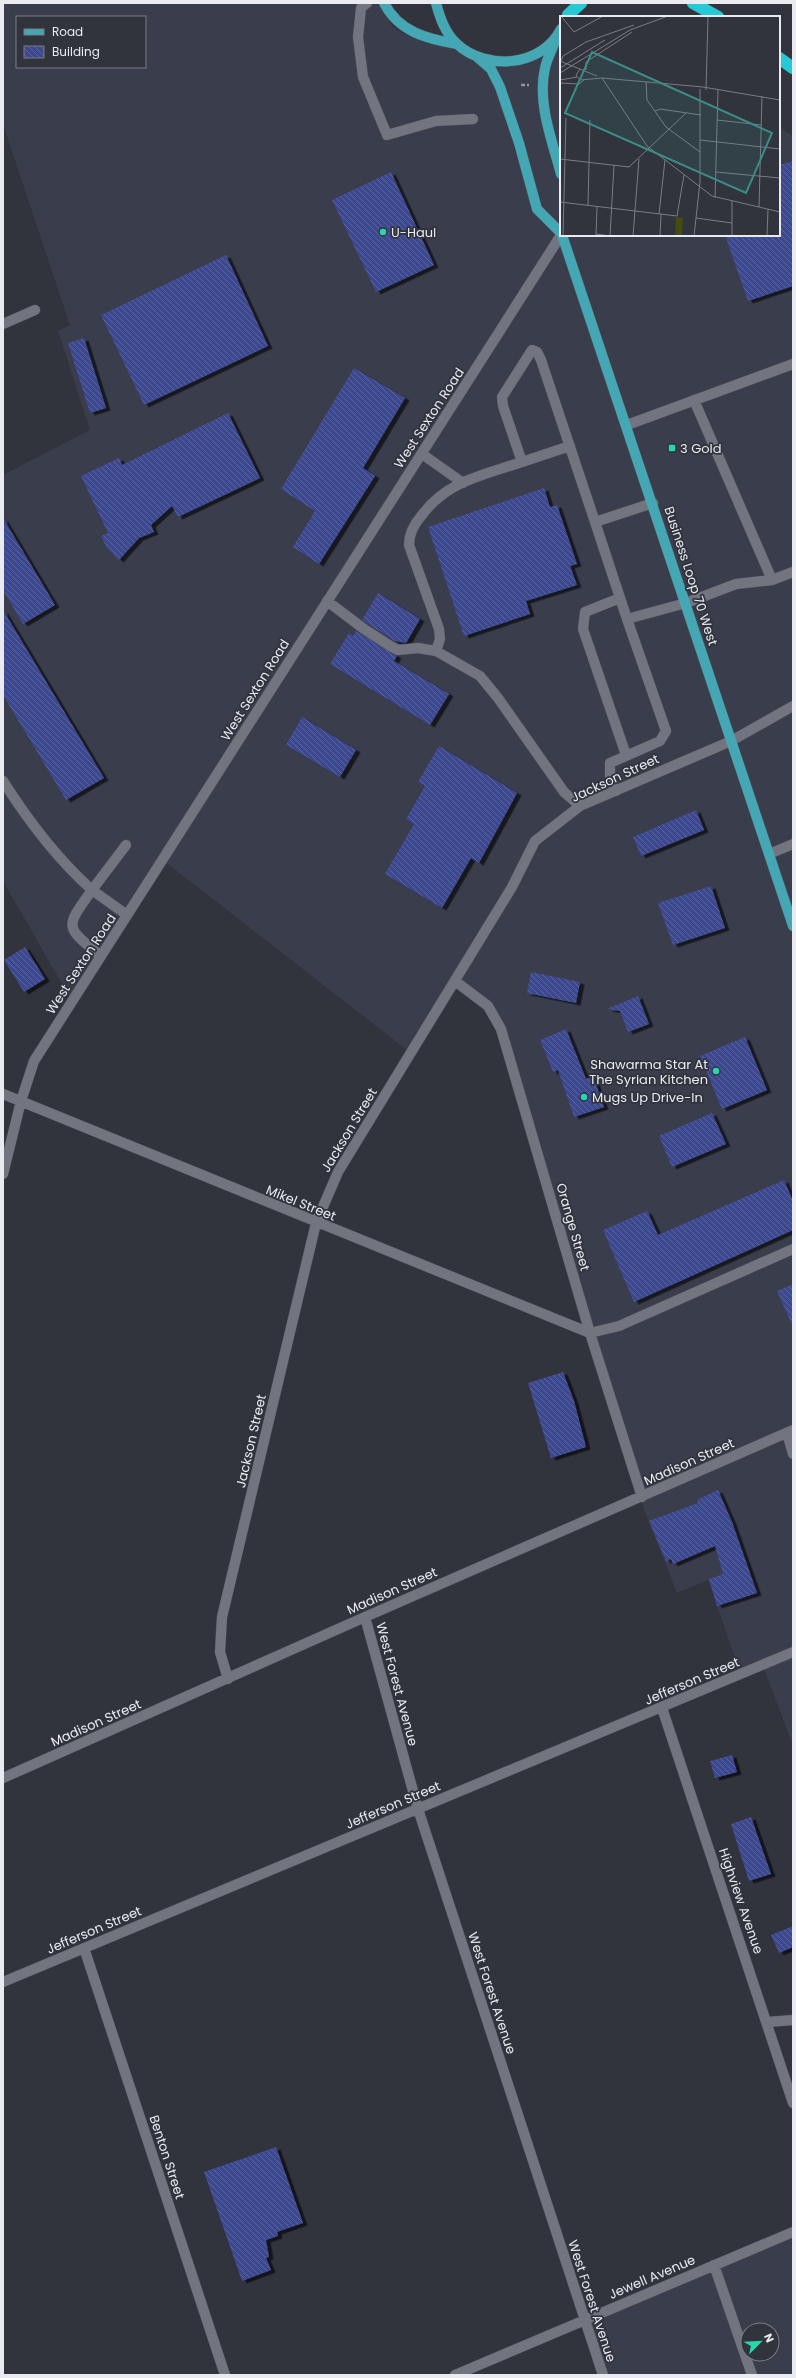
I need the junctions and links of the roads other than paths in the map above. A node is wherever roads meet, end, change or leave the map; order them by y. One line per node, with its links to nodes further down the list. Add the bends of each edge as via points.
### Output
1 (367, 3): 13 (street, via 360,8 358,37 363,77 388,135 436,121)
2 (384, 3): 9 (main road, via 406,29 430,39)
3 (436, 3): 9 (main road, via 443,25)
4 (581, 3): 6 (highway)
5 (693, 3): 7 (highway)
6 (568, 12)
7 (716, 16)
8 (560, 32): 10 (main road, via 542,50 521,60 499,62); 14 (main road, via 545,67 542,87)
9 (457, 44): 10 (main road)
10 (476, 56): 15 (main road, Business Loop 70 West, via 491,69 500,87 537,209)
11 (780, 59): 12 (highway)
12 (793, 68)
13 (474, 119)
14 (560, 170)
15 (560, 232)
16 (561, 236): 24 (street, West Sexton Road)
17 (563, 236): 22 (main road, Business Loop 70 West)
18 (35, 310): 19 (street)
19 (3, 324)
20 (793, 364): 21 (street)
21 (694, 400): 22 (street); 30 (street)
22 (627, 425): 27 (main road, Business Loop 70 West)
23 (570, 446): 25 (street); 25 (street, via 540,355 532,350 502,398 502,406); 28 (street)
24 (422, 454): 26 (street); 32 (street, West Sexton Road)
25 (522, 462): 26 (street)
26 (463, 482): 35 (street, via 443,492 432,502 416,522 409,537 413,557 439,630 440,639)
27 (653, 503): 28 (street); 33 (main road, Business Loop 70 West)
28 (595, 522): 31 (street)
29 (793, 572): 30 (street)
30 (772, 580): 33 (street, via 736,584)
31 (620, 598): 34 (street); 38 (street, via 585,612 582,629)
32 (327, 601): 35 (street, via 364,629 398,650 418,648); 46 (street, West Sexton Road)
33 (686, 603): 34 (street); 37 (main road, Business Loop 70 West)
34 (628, 619): 38 (street, via 666,731 660,741)
35 (436, 651): 41 (street, via 463,665 486,682 564,792)
36 (793, 706): 37 (street, Jackson Street)
37 (731, 741): 40 (street, Jackson Street); 44 (main road, Business Loop 70 West)
38 (626, 755): 40 (street, via 610,763 610,776)
39 (3, 782): 45 (street, via 51,849)
40 (616, 790): 41 (street, Jackson Street)
41 (580, 806): 49 (street, Jackson Street, via 536,841 512,887)
42 (793, 844): 44 (street)
43 (126, 845): 45 (street)
44 (769, 854): 47 (main road, Business Loop 70 West)
45 (92, 890): 46 (street); 48 (street, via 72,918 71,925 73,932)
46 (127, 915): 48 (street, West Sexton Road)
47 (793, 926)
48 (101, 956): 51 (street, West Sexton Road, via 34,1060)
49 (455, 981): 53 (street, Jackson Street, via 338,1172); 55 (street, Orange Street, via 488,1006 501,1029)
50 (3, 1094): 51 (street, Mikel Street)
51 (21, 1101): 52 (street, West Sexton Road); 53 (street, Mikel Street)
52 (3, 1174)
53 (316, 1223): 55 (street, Mikel Street); 61 (street, Jackson Street, via 222,1617 220,1652)
54 (793, 1249): 55 (street, via 619,1326)
55 (590, 1333): 58 (street, Orange Street)
56 (790, 1432): 57 (street); 58 (street, Madison Street)
57 (793, 1454)
58 (642, 1497): 59 (street, Madison Street)
59 (365, 1617): 61 (street, Madison Street); 64 (street, West Forest Avenue)
60 (793, 1652): 62 (street, Jefferson Street)
61 (228, 1679): 63 (street, Madison Street)
62 (662, 1708): 64 (street, Jefferson Street); 68 (street, Highview Avenue)
63 (3, 1778)
64 (418, 1808): 65 (street, Jefferson Street); 72 (street, West Forest Avenue)
65 (84, 1948): 66 (street, Jefferson Street); 73 (street, Benton Street)
66 (3, 1982)
67 (793, 2020): 68 (street)
68 (768, 2022): 69 (street, Highview Avenue)
69 (793, 2103)
70 (793, 2232): 71 (street, Jewell Avenue)
71 (714, 2265): 72 (street, Jewell Avenue); 76 (street)
72 (584, 2319): 74 (street, Jewell Avenue); 75 (street, West Forest Avenue)
73 (224, 2375)
74 (455, 2375)
75 (603, 2375)
76 (752, 2375)

